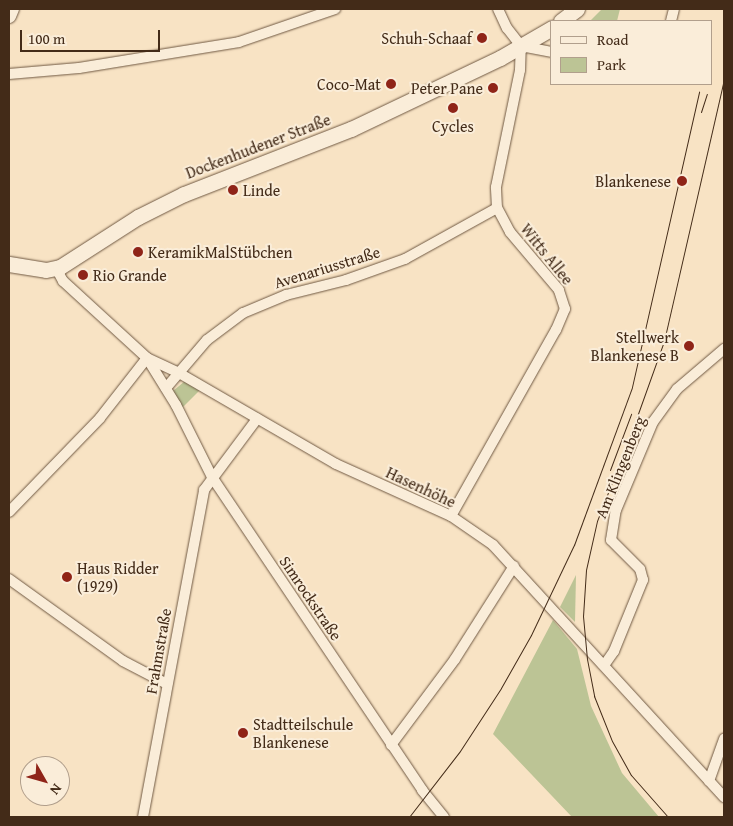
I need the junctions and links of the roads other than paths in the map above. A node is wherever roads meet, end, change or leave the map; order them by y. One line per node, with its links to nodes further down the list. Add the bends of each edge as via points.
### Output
1 (12, 9): 4 (street)
2 (335, 9): 8 (street, via 240,42 79,68)
3 (498, 9): 6 (street)
4 (9, 16)
5 (550, 29): 6 (main road, Dockenhudener Straße)
6 (521, 46): 7 (street); 9 (street, Witts Allee, via 520,70 496,187); 11 (main road, Dockenhudener Straße, via 316,144 184,194 138,217)
7 (550, 52)
8 (9, 74)
9 (497, 208): 14 (street, Avenariusstraße, via 405,259 346,280 286,295 244,313 212,334); 19 (street, Witts Allee, via 510,232 559,290 565,309)
10 (9, 264): 11 (main road, via 46,270)
11 (56, 268): 13 (street, Hasenhöhe, via 63,281)
12 (724, 349): 22 (street, Am Klingenberg, via 677,389 653,422 616,510 611,540 640,569 643,580 614,652)
13 (147, 358): 14 (street, Hasenhöhe); 15 (street, Simrockstraße); 18 (street, via 100,418)
14 (179, 373): 15 (street); 16 (street, Hasenhöhe)
15 (166, 388): 17 (street, Simrockstraße)
16 (258, 419): 17 (street, Frahmstraße); 19 (street, Hasenhöhe, via 336,464)
17 (212, 477): 23 (street, Frahmstraße, via 204,490); 25 (street, Simrockstraße)
18 (9, 512)
19 (451, 516): 20 (street, Hasenhöhe, via 494,545)
20 (514, 566): 22 (street, Hasenhöhe); 25 (street, via 454,659)
21 (9, 579): 23 (street, via 123,661)
22 (605, 664): 26 (street, Hasenhöhe)
23 (167, 684): 28 (street, Frahmstraße)
24 (724, 739): 26 (street)
25 (391, 744): 29 (street, Simrockstraße)
26 (708, 781): 27 (street, Hasenhöhe)
27 (724, 797)
28 (143, 817)
29 (444, 817)

